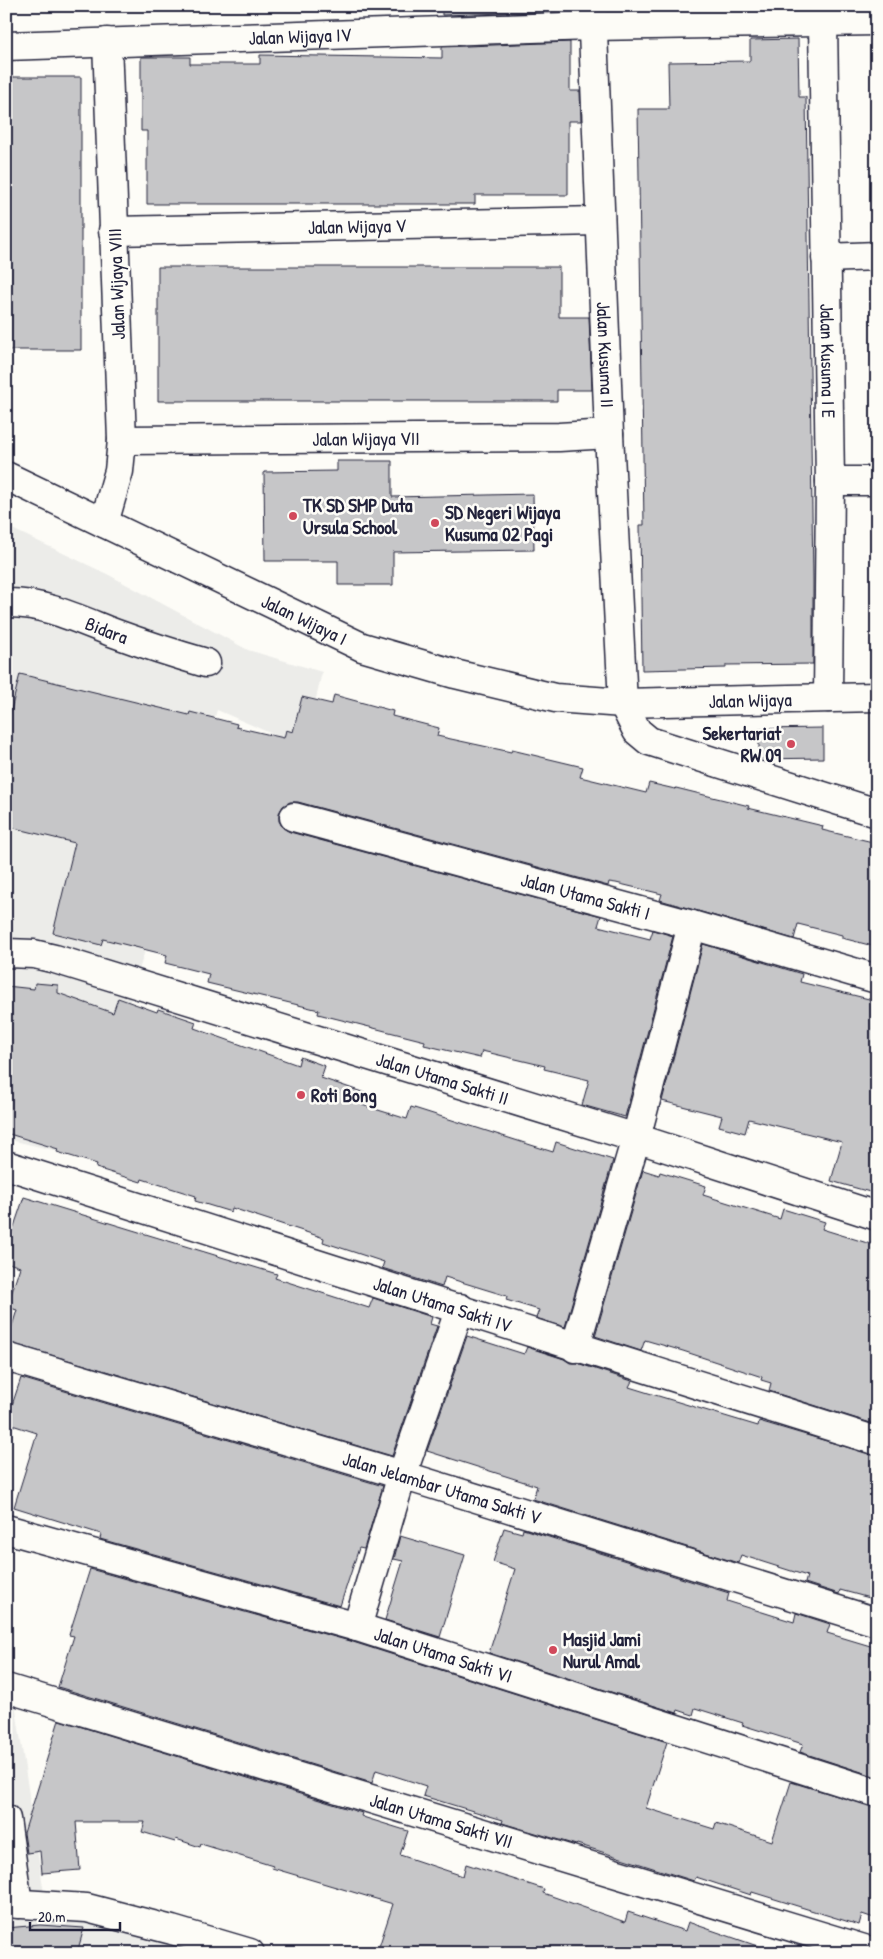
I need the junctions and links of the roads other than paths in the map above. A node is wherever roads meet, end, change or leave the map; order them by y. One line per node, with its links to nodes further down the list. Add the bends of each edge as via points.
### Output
1 (592, 16): 3 (street, Jalan Wijaya IV); 4 (street, Jalan Wijaya IV); 6 (street, Jalan Kusuma II)
2 (877, 21): 3 (street, Jalan Wijaya IV)
3 (823, 22): 9 (street, Jalan Kusuma I E)
4 (107, 42): 5 (street, Jalan Wijaya IV); 7 (street, Jalan Wijaya VIII)
5 (6, 46)
6 (600, 221): 7 (street, Jalan Wijaya V); 10 (street, Jalan Kusuma II)
7 (113, 231): 11 (street, Jalan Wijaya VIII)
8 (877, 256): 9 (street)
9 (826, 258): 14 (street, Jalan Kusuma I E)
10 (609, 434): 11 (street, Jalan Wijaya VII); 20 (street, Jalan Kusuma II)
11 (122, 440): 15 (street, Jalan Wijaya VIII, via 119,471)
12 (6, 476): 15 (street, Jalan Wijaya I)
13 (877, 480): 14 (street)
14 (830, 481): 19 (street, Jalan Kusuma I E)
15 (104, 523): 20 (street, Jalan Wijaya I, via 362,647 555,698)
16 (6, 603): 17 (street, Bidara, via 50,609)
17 (206, 663)
18 (877, 697): 19 (street, Jalan Wijaya)
19 (828, 698): 20 (street, Jalan Wijaya)
20 (623, 703): 21 (street, via 637,731 649,741)
21 (877, 813)
22 (294, 817): 23 (street, Jalan Utama Sakti I)
23 (692, 925): 25 (street, Jalan Utama Sakti I); 26 (street)
24 (6, 953): 26 (street, Jalan Utama Sakti II, via 55,959)
25 (877, 979)
26 (636, 1138): 28 (street, Jalan Utama Sakti II); 30 (street)
27 (6, 1165): 29 (street, Jalan Utama Sakti IV)
28 (877, 1216)
29 (460, 1308): 30 (street, Jalan Utama Sakti IV); 33 (street)
30 (575, 1348): 32 (street, Jalan Utama Sakti IV)
31 (6, 1357): 33 (street, Jalan Jelambar Utama Sakti V)
32 (877, 1441)
33 (402, 1475): 35 (street, Jalan Jelambar Utama Sakti V); 36 (street)
34 (6, 1529): 36 (street, Jalan Utama Sakti VI)
35 (877, 1622)
36 (358, 1627): 38 (street, Jalan Utama Sakti VI)
37 (6, 1688): 41 (street, Jalan Utama Sakti VII)
38 (877, 1793)
39 (6, 1819): 40 (street)
40 (12, 1904): 42 (street, via 87,1908)
41 (877, 1952)
42 (250, 1953)

